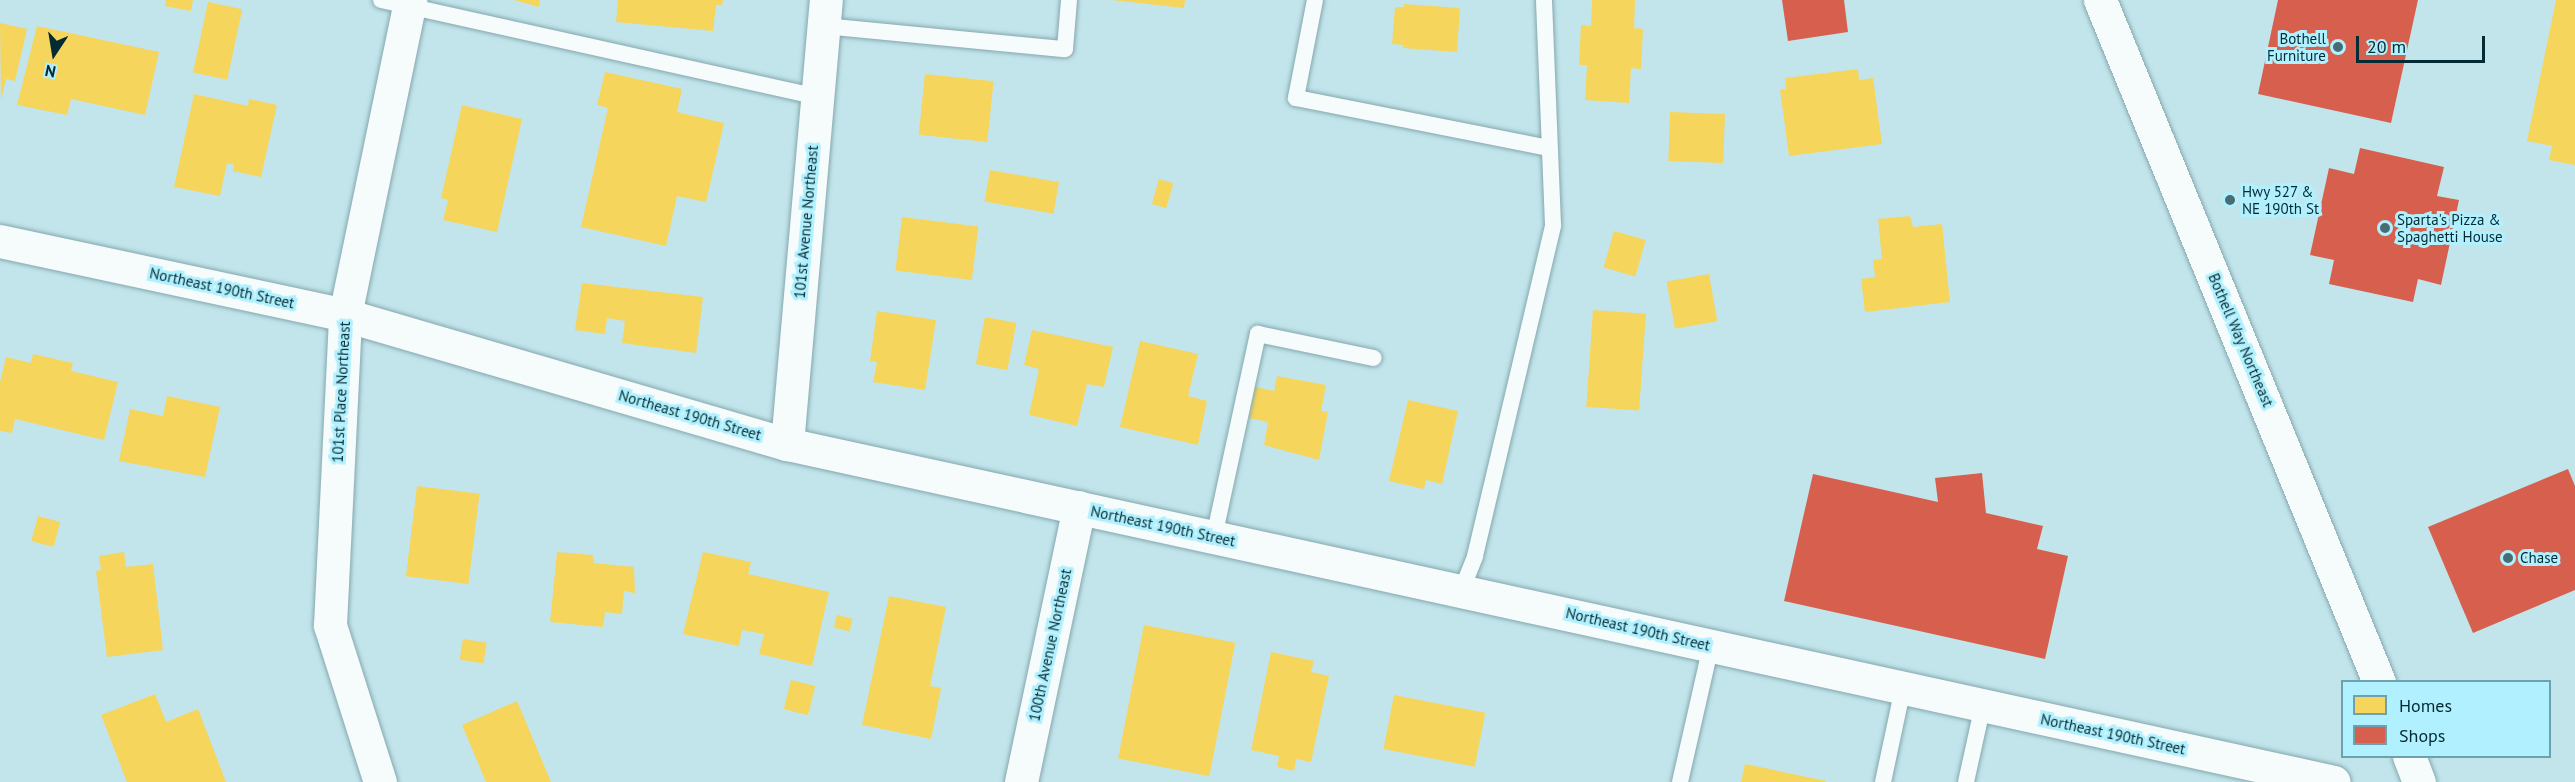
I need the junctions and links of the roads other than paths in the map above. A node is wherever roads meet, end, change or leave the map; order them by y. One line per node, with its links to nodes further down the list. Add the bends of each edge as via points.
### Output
1 (1069, 0): 6 (lane, via 1065,49)
2 (1316, 0): 8 (lane, via 1296,98)
3 (1544, 0): 8 (lane)
4 (2100, 0): 17 (street, Bothell Way Northeast)
5 (400, 2): 7 (lane); 10 (street, 101st Place Northeast)
6 (825, 13): 7 (street, 101st Avenue Northeast)
7 (818, 96): 12 (street, 101st Avenue Northeast)
8 (1550, 148): 15 (lane, via 1554,192 1549,245 1475,555)
9 (0, 241): 10 (street, Northeast 190th Street)
10 (345, 315): 12 (street, Northeast 190th Street); 21 (street, 101st Place Northeast, via 330,625)
11 (1374, 358): 14 (lane, via 1258,334)
12 (787, 444): 13 (street, Northeast 190th Street)
13 (1079, 507): 14 (street, Northeast 190th Street); 22 (street, 100th Avenue Northeast)
14 (1214, 537): 15 (street, Northeast 190th Street)
15 (1462, 589): 16 (street, Northeast 190th Street)
16 (1711, 646): 18 (street, Northeast 190th Street); 23 (lane)
17 (2379, 680)
18 (1903, 688): 19 (street, Northeast 190th Street); 24 (lane)
19 (1983, 705): 25 (lane); 26 (street, Northeast 190th Street)
20 (2410, 758): 27 (street)
21 (380, 782)
22 (1021, 782)
23 (1680, 782)
24 (1883, 782)
25 (1966, 782)
26 (2334, 782)
27 (2419, 782)

